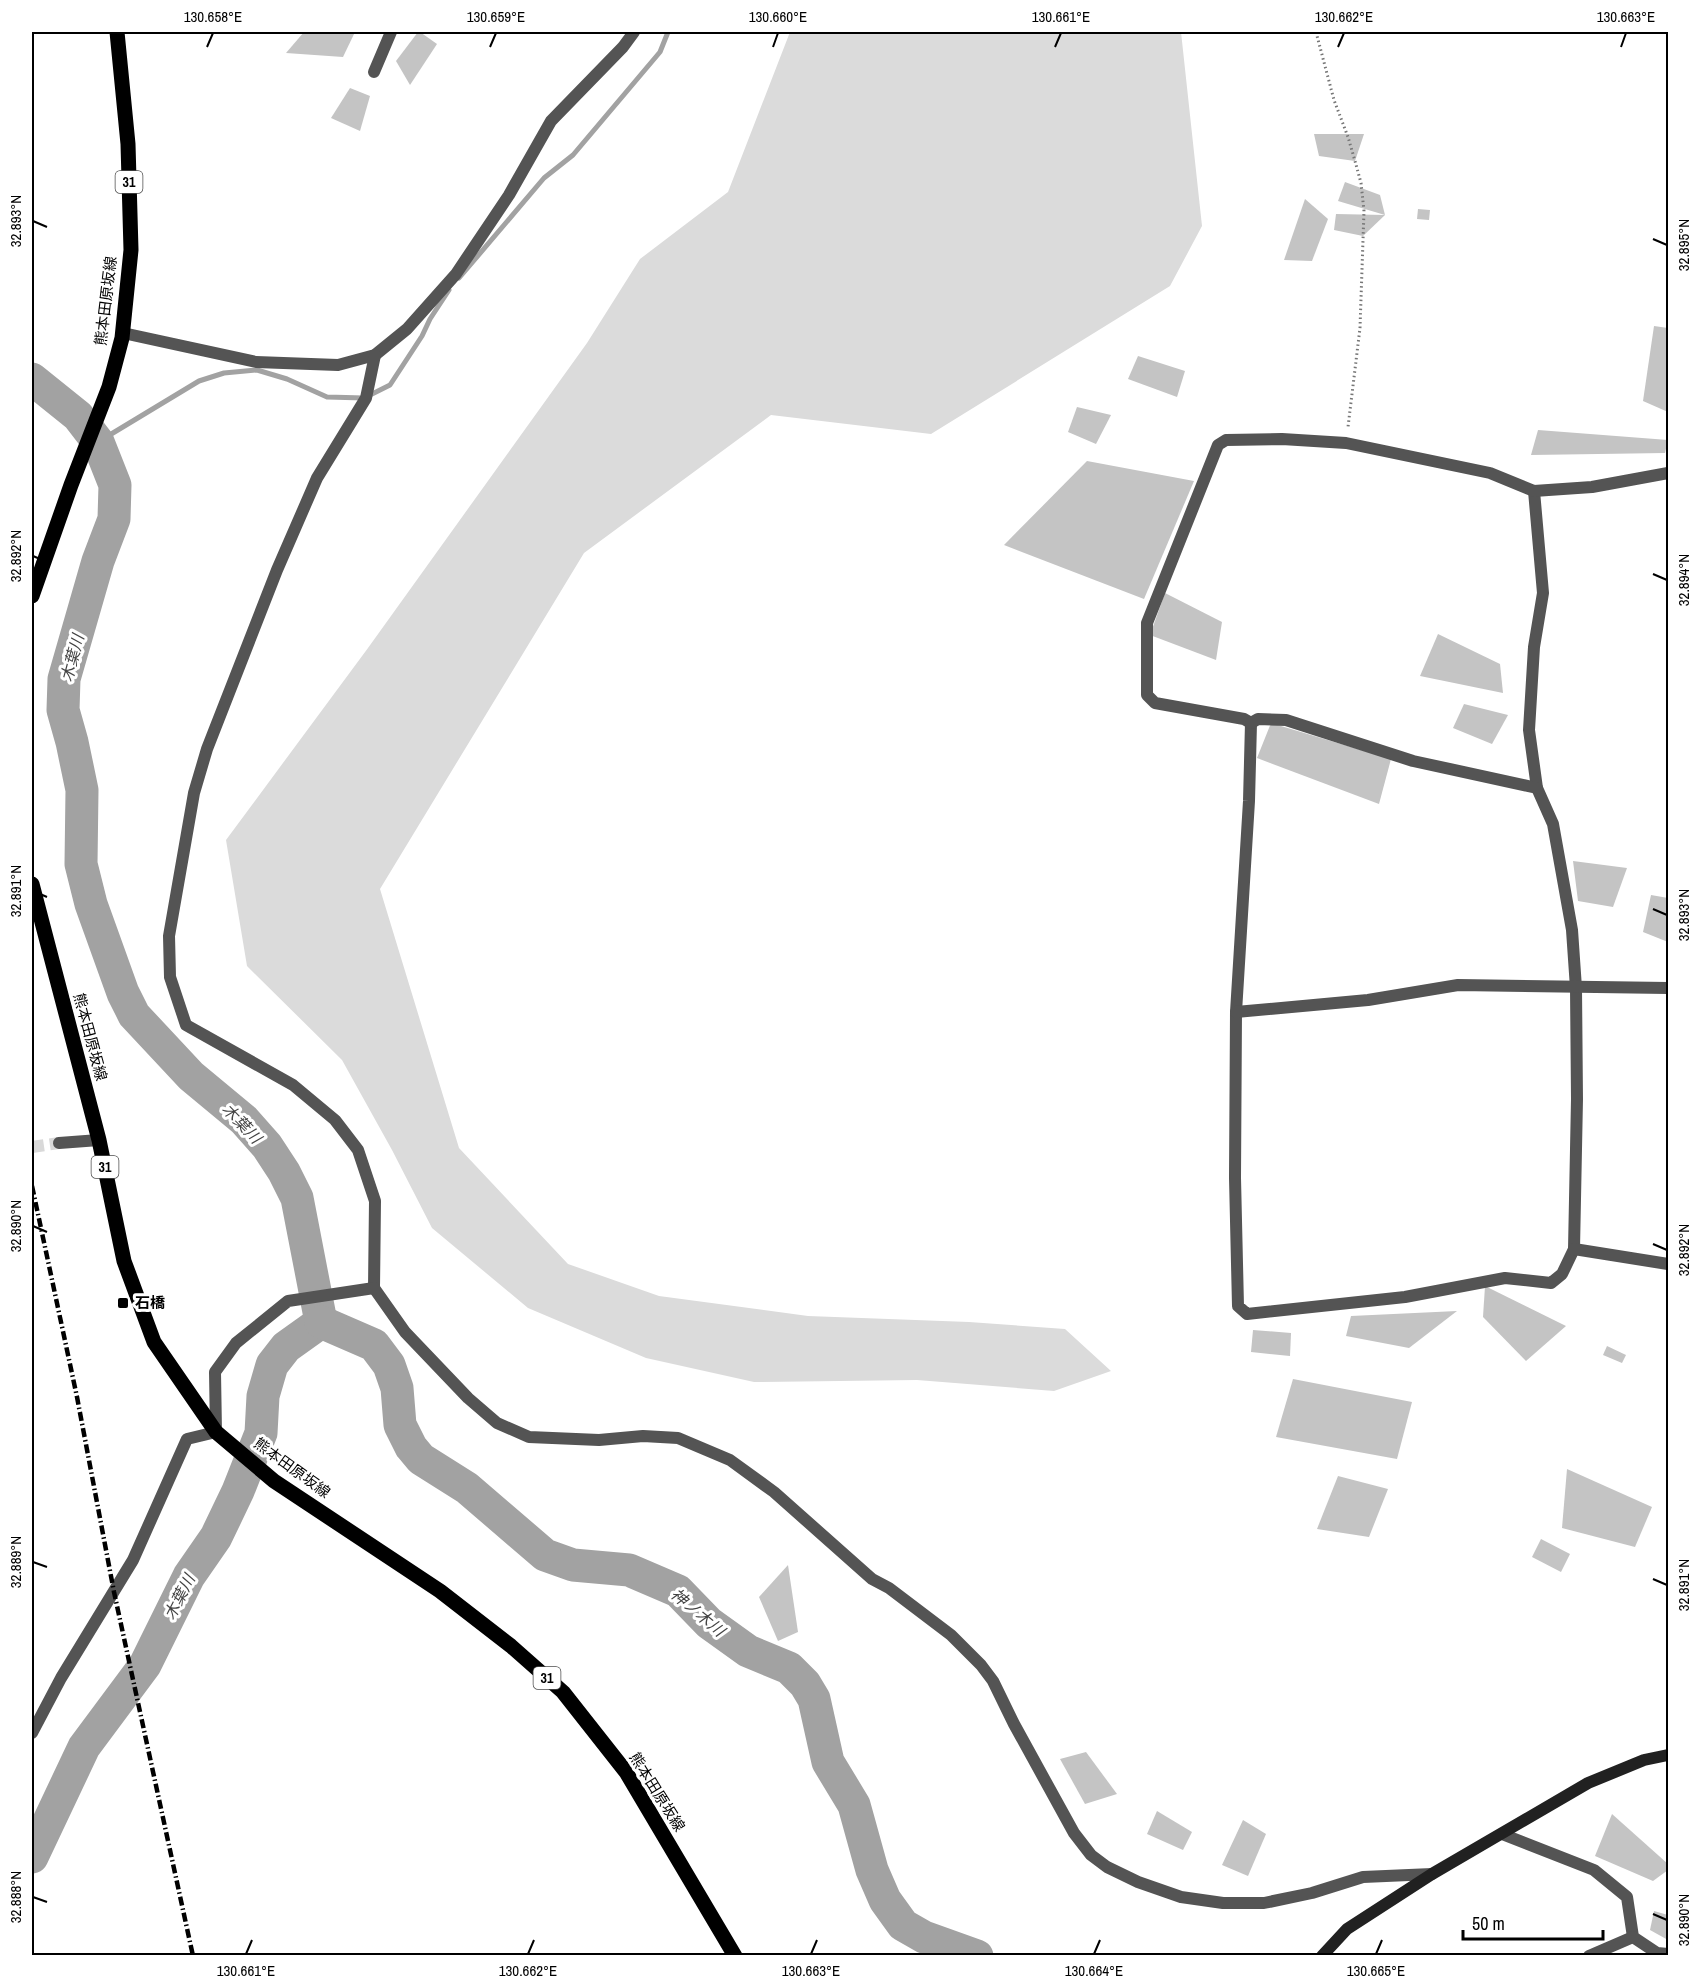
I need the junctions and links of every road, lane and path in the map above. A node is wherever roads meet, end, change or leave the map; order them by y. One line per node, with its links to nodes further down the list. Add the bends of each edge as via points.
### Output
1 (117, 32): 6 (main road, 熊本田原坂線 / 31, via 128,144 130,250)
2 (391, 32): 5 (street)
3 (634, 32): 7 (street, via 551,121 509,195 456,274 407,329)
4 (1316, 32): 8 (path, via 1361,183 1364,211 1360,328)
5 (374, 72)
6 (123, 333): 7 (street, via 256,362 338,365); 11 (main road, 熊本田原坂線 / 31, via 109,387)
7 (375, 355): 22 (street, via 366,398 317,478 207,749 194,793 169,936 170,976 186,1025 293,1085 335,1120 358,1150 375,1202)
8 (1346, 443): 10 (street, via 1490,473); 12 (street, via 1282,439 1227,440 1218,445 1147,623 1147,695 1155,703 1244,718)
9 (1668, 473): 10 (street, via 1592,487)
10 (1534, 491): 13 (street, via 1543,593 1534,647 1529,730)
11 (32, 596)
12 (1251, 723): 13 (street, via 1258,719 1286,720 1413,761); 17 (street)
13 (1537, 788): 15 (street, via 1552,824 1572,930)
14 (32, 884): 18 (main road, 熊本田原坂線 / 31)
15 (1576, 988): 16 (street); 17 (street, via 1458,985 1368,1000); 20 (street)
16 (1668, 988)
17 (1236, 1012): 20 (street, via 1238,1306 1247,1314 1405,1297 1506,1278 1551,1283 1562,1274)
18 (99, 1140): 19 (street); 23 (main road, 熊本田原坂線 / 31, via 124,1261 154,1342)
19 (59, 1143)
20 (1574, 1249): 21 (street)
21 (1668, 1264)
22 (374, 1288): 23 (street, via 288,1301 236,1343 215,1372); 27 (street, via 405,1332 497,1423 529,1437 678,1438 730,1460 774,1492 872,1579 951,1635 981,1665 1074,1833 1091,1855 1107,1867 1181,1897 1223,1903 1264,1903 1363,1878)
23 (216, 1432): 24 (street, via 186,1439 133,1560); 30 (main road, 熊本田原坂線 / 31, via 274,1481 440,1591 563,1692 626,1772)
24 (32, 1733)
25 (1668, 1755): 26 (street, via 1644,1760 1588,1783)
26 (1502, 1834): 27 (street); 28 (street, via 1594,1870 1628,1897)
27 (1432, 1874): 31 (street, via 1347,1929)
28 (1633, 1937): 29 (street, via 1657,1953); 32 (street)
29 (1668, 1954)
30 (735, 1956)
31 (1322, 1956)
32 (1589, 1956)

